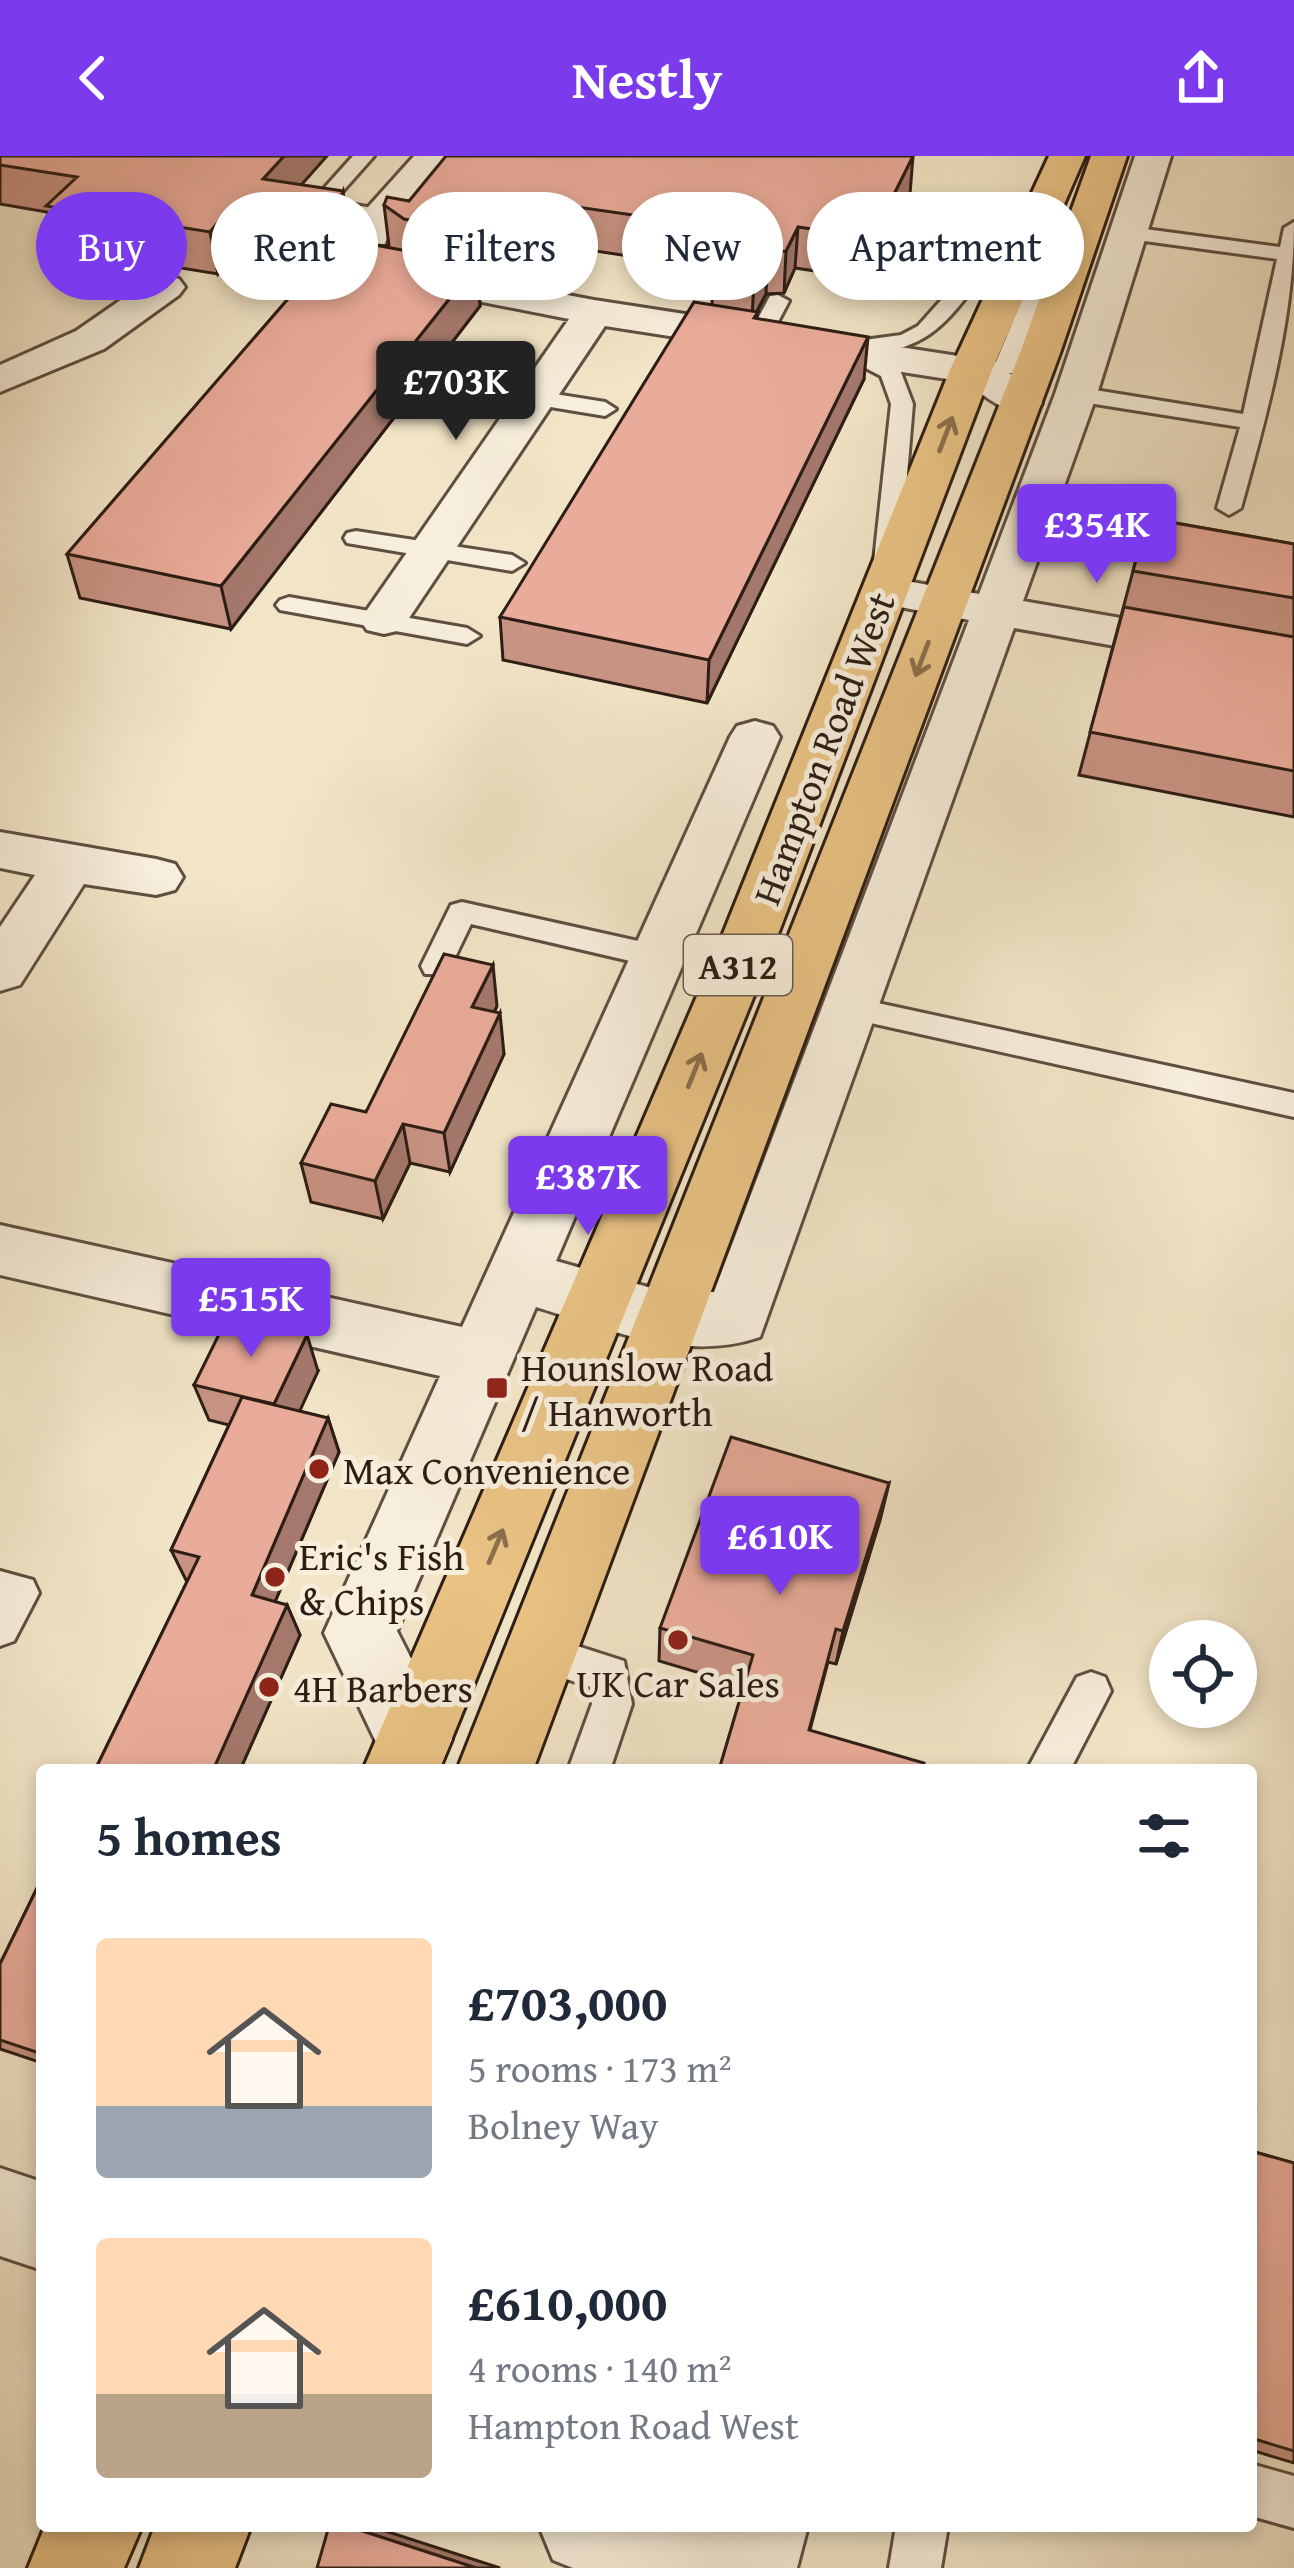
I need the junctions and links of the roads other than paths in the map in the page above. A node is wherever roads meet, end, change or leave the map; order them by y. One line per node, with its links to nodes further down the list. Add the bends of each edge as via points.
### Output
1 (364, 156): 7 (lane, via 320,204)
2 (433, 156): 7 (street)
3 (1067, 156): 6 (main road, Hampton Road West / A312)
4 (1109, 156): 8 (main road, Hampton Road West / A312)
5 (1153, 156): 10 (street, Hampton Road West)
6 (1073, 192)
7 (381, 215): 13 (street, via 363,251)
8 (1084, 226)
9 (1294, 228): 12 (lane)
10 (1084, 231)
11 (1084, 234): 12 (lane)
12 (1289, 254): 31 (lane)
13 (402, 276)
14 (147, 300): 25 (street, via 90,340)
15 (532, 300): 21 (street)
16 (958, 300): 23 (lane, via 943,320 896,347)
17 (1028, 300): 24 (main road, Hampton Road West / A312)
18 (1058, 300): 29 (main road, Hampton Road West / A312)
19 (1079, 300): 27 (street, Hampton Road West)
20 (778, 301): 22 (lane)
21 (594, 312): 22 (street); 28 (street)
22 (759, 337): 23 (street)
23 (842, 350): 24 (street); 36 (lane, via 891,372 902,404)
24 (971, 370): 29 (street); 36 (main road, Hampton Road West / A312, one-way to 24)
25 (0, 380)
26 (467, 387): 28 (lane)
27 (1076, 394): 31 (lane); 38 (street, Hampton Road West)
28 (535, 398): 30 (lane); 34 (street)
29 (1021, 403): 38 (main road, Hampton Road West / A312)
30 (605, 409)
31 (1253, 422): 32 (lane)
32 (1229, 508)
33 (356, 538): 34 (lane)
34 (431, 550): 35 (lane); 39 (street)
35 (512, 563)
36 (884, 591): 38 (street); 53 (main road, Hampton Road West / A312, one-way to 36)
37 (289, 605): 39 (lane)
38 (970, 607): 41 (street); 49 (street, Hampton Road West); 54 (main road, Hampton Road West / A312, one-way to 54)
39 (384, 620): 40 (lane)
40 (467, 636)
41 (1294, 663)
42 (755, 737): 46 (street, Hampton Road West)
43 (0, 850): 44 (street)
44 (70, 863): 45 (street); 48 (street)
45 (156, 877)
46 (656, 956): 47 (lane, via 461,912); 52 (street, Hampton Road West)
47 (436, 966)
48 (0, 971)
49 (850, 1008): 50 (lane); 54 (street, Hampton Road West, via 737,1318)
50 (1294, 1105)
51 (0, 1250): 55 (street)
52 (518, 1276): 53 (street); 55 (street, Hampton Road West)
53 (601, 1300): 54 (street); 60 (main road, Hampton Road West / A312, one-way to 53)
54 (669, 1320): 58 (main road, Hampton Road West / A312)
55 (480, 1358): 60 (street, Hampton Road West, via 360,1633)
56 (0, 1589): 57 (lane, via 19,1594)
57 (0, 1628)
58 (540, 1653): 61 (main road, Hampton Road West / A312); 62 (lane, via 610,1674 612,1705)
59 (1090, 1691): 63 (lane)
60 (408, 1755)
61 (497, 1764)
62 (591, 1764)
63 (1051, 1764)
64 (0, 2212): 65 (street)
65 (36, 2224)
66 (1257, 2492): 67 (lane)
67 (1294, 2502)
68 (91, 2532): 73 (main road)
69 (201, 2532): 74 (main road)
70 (607, 2532): 75 (street)
71 (780, 2532): 76 (lane)
72 (921, 2532): 77 (lane)
73 (76, 2568)
74 (187, 2568)
75 (730, 2568)
76 (771, 2568)
77 (915, 2568)

